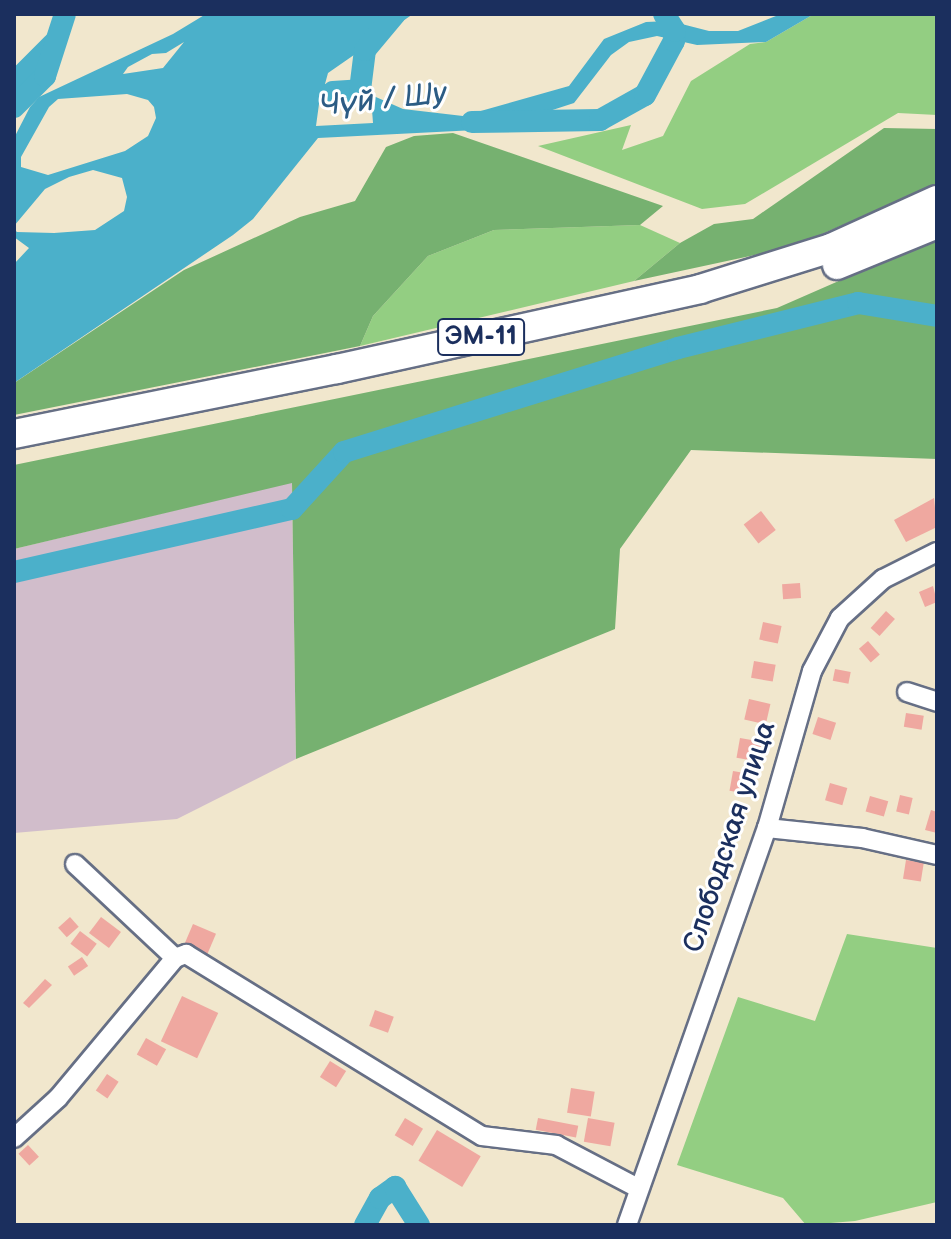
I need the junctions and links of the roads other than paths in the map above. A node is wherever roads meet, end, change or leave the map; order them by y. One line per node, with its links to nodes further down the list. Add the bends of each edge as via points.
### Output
1 (937, 200): 3 (highway, ЭМ-11, via 831,248 700,289)
2 (937, 224): 4 (highway, ЭМ-11, via 773,289 710,305)
3 (14, 434)
4 (14, 451)
5 (937, 552): 8 (street, Слободская улица, via 883,579 840,618 812,671)
6 (907, 692): 7 (street)
7 (937, 702)
8 (767, 828): 9 (street, via 862,838); 13 (street, Слободская улица)
9 (937, 855)
10 (75, 864): 11 (street)
11 (175, 958): 12 (street, via 58,1098); 13 (street, via 186,954 482,1136 556,1145)
12 (14, 1138)
13 (638, 1188): 14 (street, Слободская улица)
14 (627, 1225)

